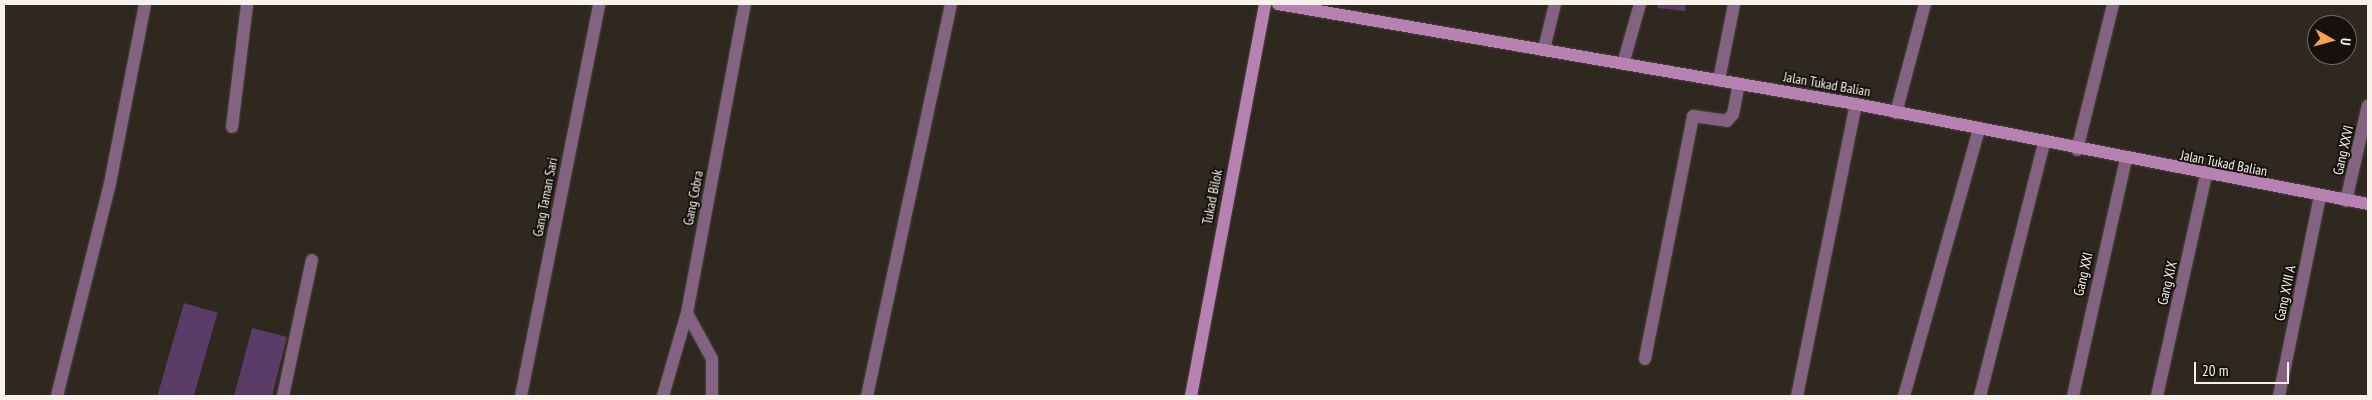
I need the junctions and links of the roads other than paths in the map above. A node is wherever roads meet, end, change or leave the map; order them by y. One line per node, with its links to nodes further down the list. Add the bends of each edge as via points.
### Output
1 (145, 4): 32 (street, via 110,183)
2 (247, 4): 20 (street)
3 (599, 4): 34 (street, Gang Taman Sari)
4 (745, 4): 30 (street, Gang Cobra)
5 (951, 4): 37 (street)
6 (1265, 4): 38 (street, Tukad Bilok)
7 (1281, 4): 13 (street, Jalan Tukad Balian)
8 (1555, 4): 13 (street)
9 (1640, 4): 14 (street)
10 (1734, 4): 15 (street)
11 (1925, 4): 19 (street)
12 (2113, 4): 23 (street)
13 (1544, 49): 14 (street, Jalan Tukad Balian)
14 (1623, 64): 15 (street, Jalan Tukad Balian)
15 (1719, 80): 16 (street, Jalan Tukad Balian)
16 (1739, 84): 17 (street, Jalan Tukad Balian); 31 (street, via 1733,114 1727,121 1693,116)
17 (1856, 104): 19 (street, Jalan Tukad Balian); 39 (street)
18 (2368, 105): 27 (street, Gang XXVI)
19 (1896, 113): 21 (street, Jalan Tukad Balian)
20 (232, 127)
21 (1979, 130): 22 (street, Jalan Tukad Balian); 40 (street)
22 (2044, 143): 23 (street, Jalan Tukad Balian); 41 (street)
23 (2077, 150): 24 (street, Jalan Tukad Balian)
24 (2126, 159): 25 (street, Jalan Tukad Balian); 42 (street, Gang XXI)
25 (2206, 175): 26 (street, Jalan Tukad Balian); 43 (street, Gang XIX)
26 (2320, 196): 27 (street, Jalan Tukad Balian); 44 (street, Gang XVII A)
27 (2346, 201): 28 (street, Jalan Tukad Balian)
28 (2368, 204)
29 (312, 260): 33 (street)
30 (687, 313): 35 (street, Gang Cobra); 36 (street, via 712,360)
31 (1645, 359)
32 (57, 396)
33 (283, 396)
34 (521, 396)
35 (663, 396)
36 (712, 396)
37 (867, 396)
38 (1191, 396)
39 (1796, 396)
40 (1904, 396)
41 (1980, 396)
42 (2073, 396)
43 (2156, 396)
44 (2279, 396)

